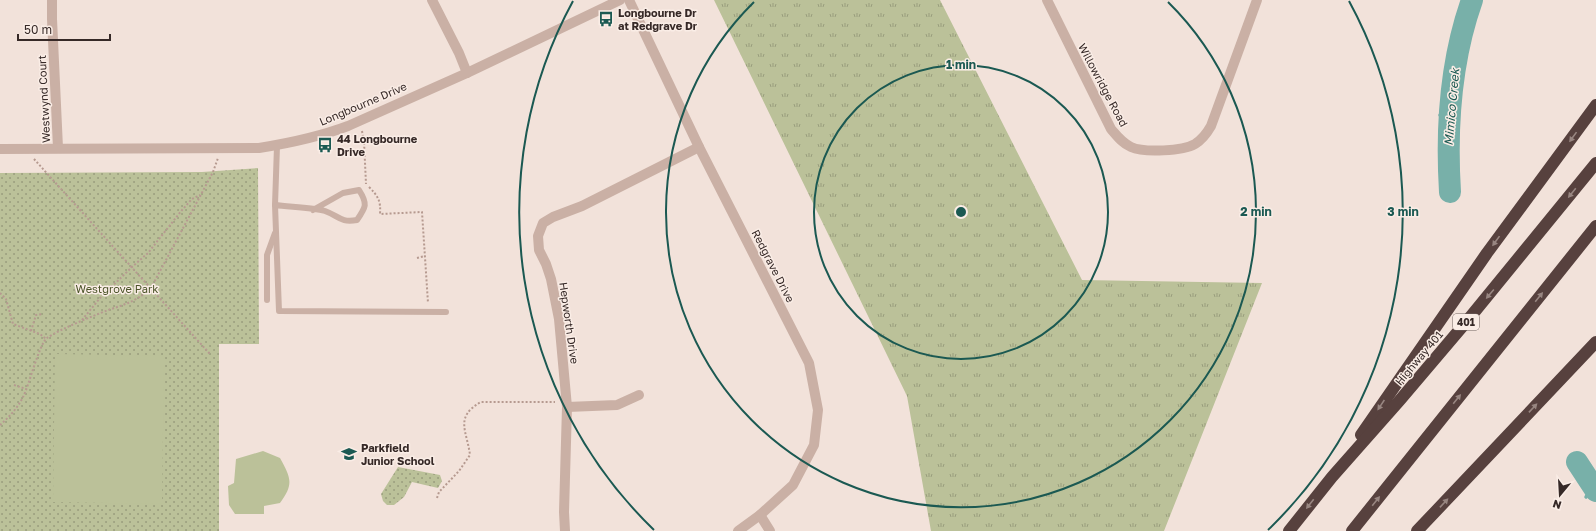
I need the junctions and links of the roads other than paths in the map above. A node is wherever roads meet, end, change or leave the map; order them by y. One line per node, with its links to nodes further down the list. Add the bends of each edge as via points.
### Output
1 (52, 0): 11 (street, Westwynd Court)
2 (432, 0): 7 (street)
3 (620, 0): 7 (street, Longbourne Drive)
4 (629, 0): 10 (street, Redgrave Drive)
5 (1047, 0): 6 (street, Willowridge Road, via 1110,128 1120,140 1142,150 1182,148 1204,138 1211,126)
6 (1257, 0)
7 (467, 72): 9 (street, Longbourne Drive, via 330,133)
8 (1596, 105): 23 (highway, one-way to 23, via 1486,254)
9 (277, 146): 11 (street, Longbourne Drive, via 222,149); 14 (lane)
10 (699, 147): 22 (street, Hepworth Drive, via 543,224 538,236 540,250 551,279 559,319); 24 (street, Redgrave Drive, via 809,363 818,410 814,445 793,485)
11 (58, 148): 12 (street, Longbourne Drive)
12 (0, 149)
13 (1596, 163): 23 (highway, Highway 401 / 401, one-way to 23, via 1467,321)
14 (275, 205): 15 (lane); 17 (lane)
15 (313, 210): 15 (lane, via 324,211 347,222 357,220 364,208 365,200 359,190 343,192)
16 (1596, 226): 29 (highway, one-way to 16)
17 (276, 230): 18 (lane, via 267,255); 19 (lane, via 279,311)
18 (267, 300)
19 (446, 312)
20 (1596, 342): 30 (highway, one-way to 20)
21 (639, 395): 22 (street, via 616,405)
22 (567, 404): 25 (street, Hepworth Drive)
23 (1332, 477): 28 (highway, Highway 401 / 401, one-way to 28)
24 (760, 515): 26 (street, Redgrave Drive); 27 (street)
25 (565, 531)
26 (738, 531)
27 (770, 531)
28 (1289, 531)
29 (1352, 531)
30 (1417, 531)

